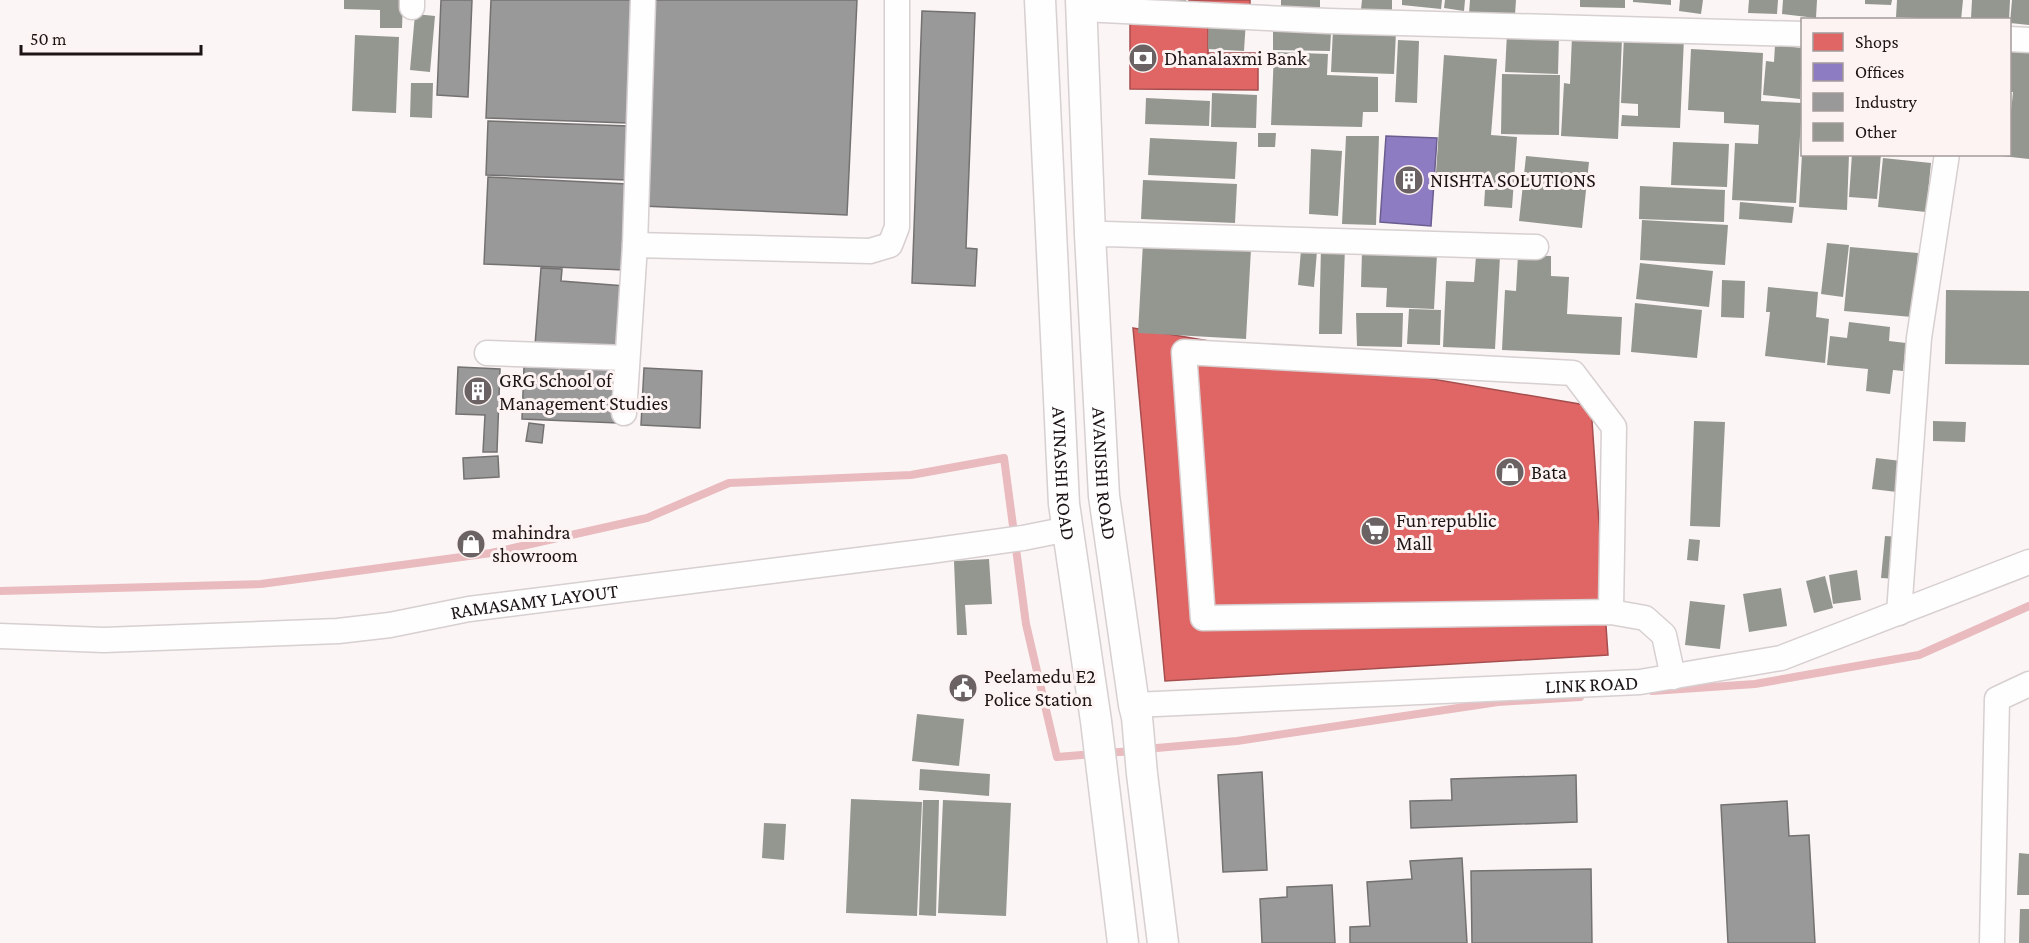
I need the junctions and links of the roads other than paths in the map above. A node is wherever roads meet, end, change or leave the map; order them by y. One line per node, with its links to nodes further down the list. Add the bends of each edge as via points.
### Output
1 (643, 0): 10 (street)
2 (897, 0): 10 (street, via 897,227 890,245 870,251)
3 (1040, 0): 15 (main road, AVINASHI ROAD)
4 (1082, 5): 5 (street, via 1340,21); 9 (main road, AVANISHI ROAD)
5 (1801, 34)
6 (2011, 39): 7 (street)
7 (2029, 40)
8 (1947, 156): 18 (street, via 1919,338)
9 (1090, 235): 11 (street); 22 (main road, AVANISHI ROAD, via 1104,496)
10 (635, 244): 13 (street)
11 (1536, 248)
12 (488, 353): 13 (street)
13 (627, 358): 14 (street)
14 (624, 413)
15 (1068, 529): 19 (street, RAMASAMY LAYOUT, via 844,562 469,609 338,631 104,640); 23 (main road, AVINASHI ROAD)
16 (2029, 562): 18 (street, LINK ROAD)
17 (1611, 612): 17 (street, via 1614,427 1573,373 1184,352 1203,618); 20 (street, via 1645,618 1664,635)
18 (1899, 613): 20 (street, LINK ROAD, via 1781,658)
19 (0, 636)
20 (1673, 677): 22 (street, LINK ROAD)
21 (2029, 684): 25 (street, via 1997,699)
22 (1135, 711): 24 (main road, AVANISHI ROAD)
23 (1123, 943)
24 (1163, 943)
25 (1992, 943)

